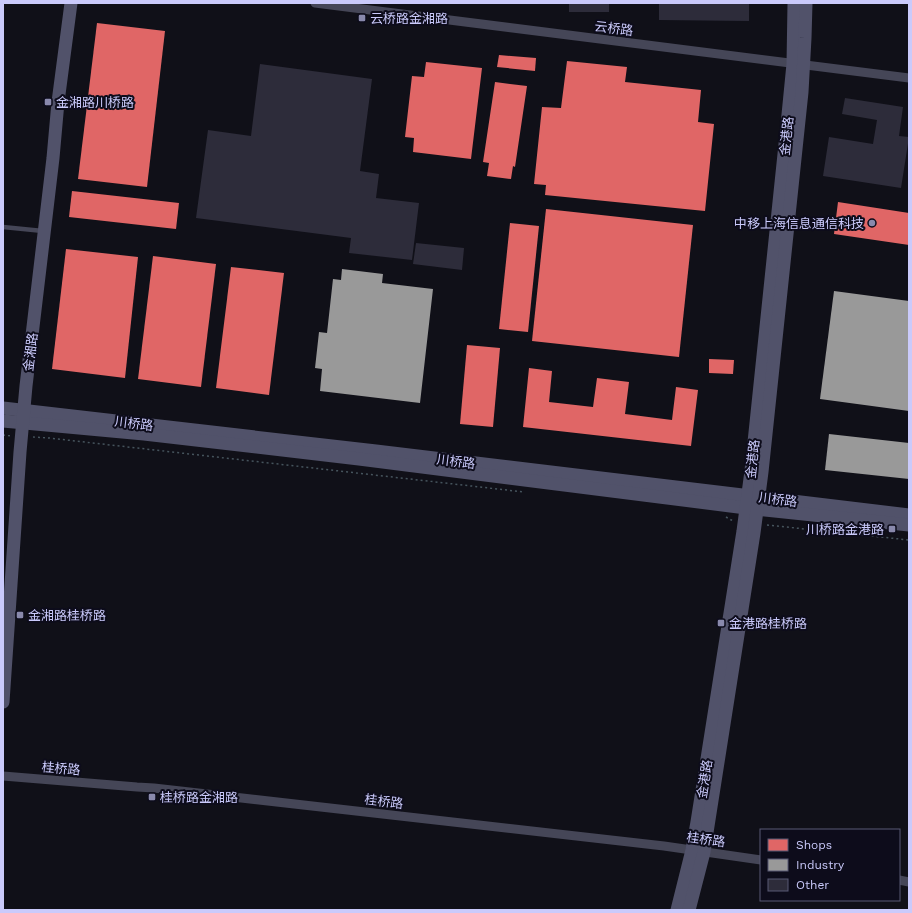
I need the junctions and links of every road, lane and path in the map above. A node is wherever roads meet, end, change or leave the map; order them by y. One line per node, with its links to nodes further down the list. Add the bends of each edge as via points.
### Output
1 (71, 3): 8 (street, 金湘路)
2 (315, 3): 5 (street, 云桥路)
3 (794, 3): 5 (street, 金港路)
4 (806, 3): 5 (street, 金港路)
5 (798, 65): 6 (street, 云桥路); 14 (street, 金港路, via 792,194 762,472)
6 (909, 78)
7 (3, 227): 8 (lane)
8 (44, 232): 11 (street, 金湘路)
9 (3, 408): 11 (street, 川桥路)
10 (3, 421): 11 (street, 川桥路)
11 (22, 424): 12 (path); 13 (path, via 49,438); 14 (street, 川桥路); 21 (street, 金湘路)
12 (3, 435)
13 (525, 492)
14 (752, 502): 15 (street, 川桥路, via 817,504); 17 (street, 金港路); 19 (street, 川桥路); 23 (street, 金港路, via 698,822)
15 (909, 515)
16 (724, 516): 18 (path, via 734,521)
17 (755, 523): 20 (path); 23 (street, 金港路, via 710,816)
18 (734, 525)
19 (909, 525)
20 (909, 540)
21 (3, 702)
22 (3, 776): 23 (street, 桂桥路, via 154,788)
23 (698, 851): 24 (street, 桂桥路); 25 (street, 金港路); 26 (street, 金港路)
24 (760, 860)
25 (677, 910)
26 (689, 910)

